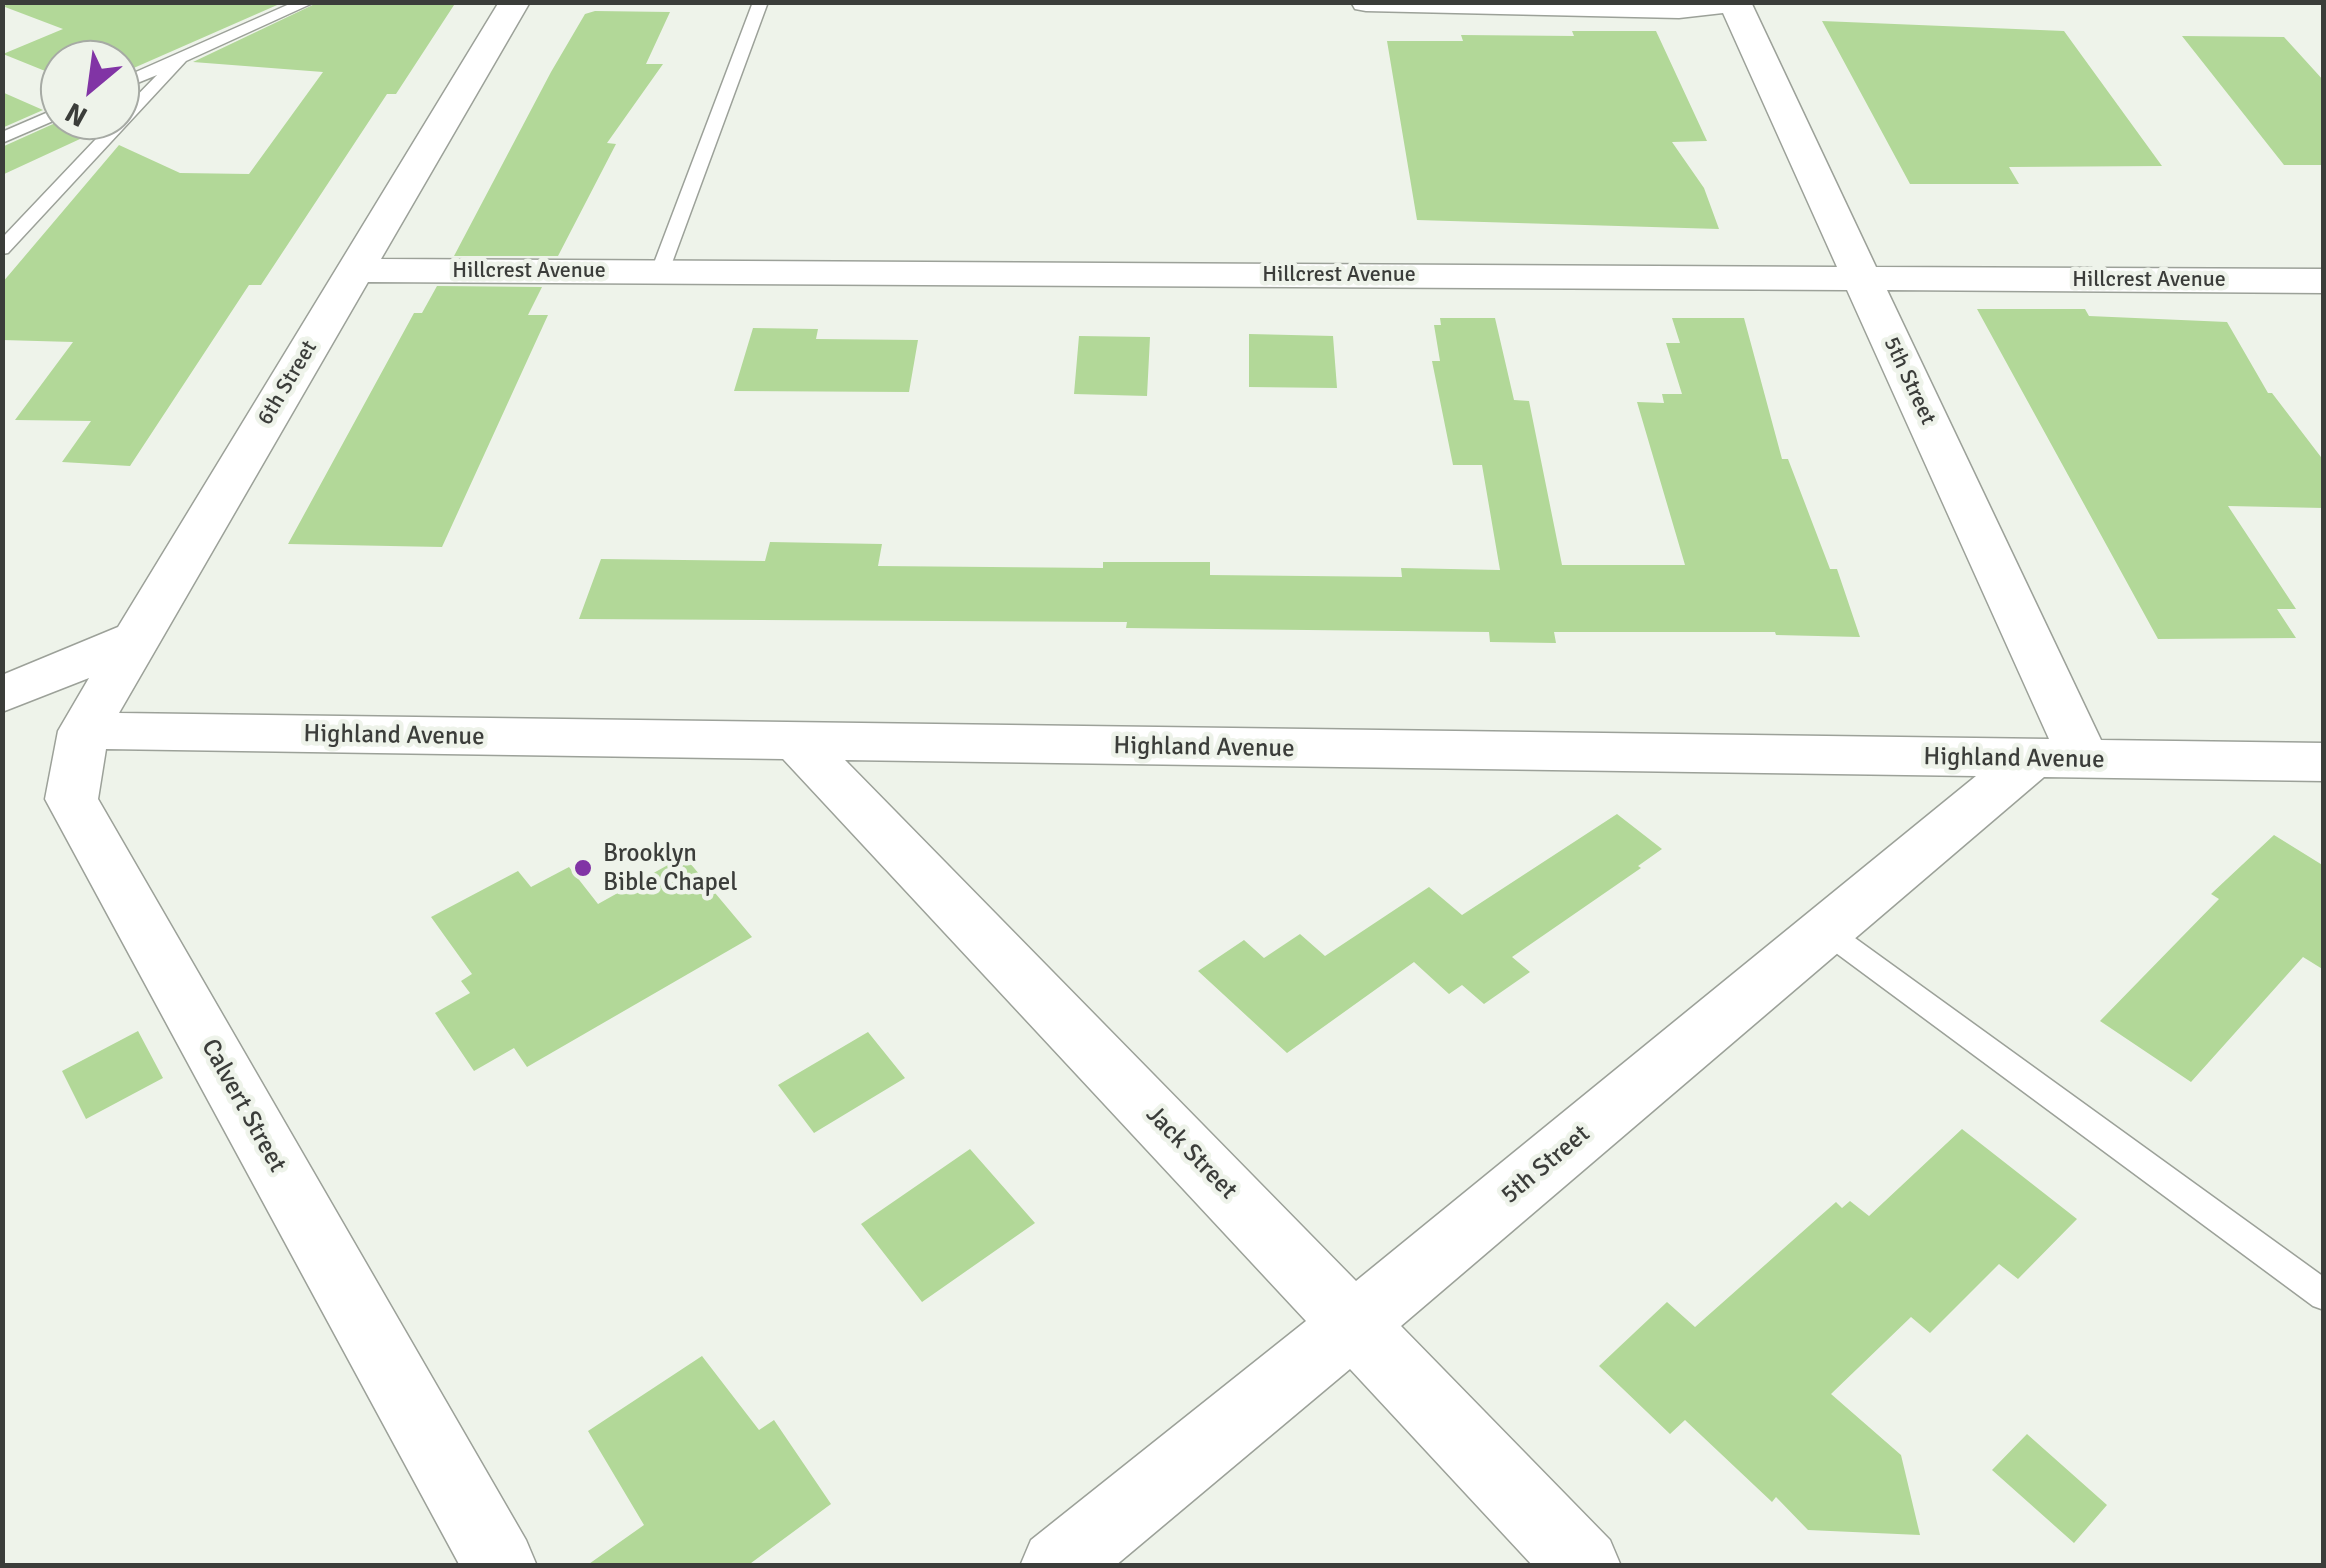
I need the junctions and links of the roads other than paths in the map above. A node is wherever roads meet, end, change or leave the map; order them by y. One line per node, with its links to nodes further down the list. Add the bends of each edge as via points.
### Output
1 (308, 2): 6 (lane)
2 (515, 2): 11 (street, 6th Street)
3 (761, 2): 12 (lane)
4 (1366, 2): 5 (street, via 1680,9)
5 (1735, 3): 13 (street, 5th Street)
6 (182, 58): 7 (lane); 10 (lane)
7 (140, 77)
8 (40, 121): 9 (lane)
9 (2, 138)
10 (2, 249)
11 (355, 270): 12 (street, Hillcrest Avenue); 15 (street, 6th Street)
12 (660, 272): 13 (street, Hillcrest Avenue)
13 (1862, 278): 14 (street, Hillcrest Avenue); 19 (street, 5th Street)
14 (2324, 281)
15 (134, 639): 16 (street); 17 (street, Calvert Street)
16 (2, 696)
17 (84, 731): 18 (street, Highland Avenue); 24 (street, Calvert Street, via 71,799)
18 (797, 742): 19 (street, Highland Avenue); 23 (street, Jack Street)
19 (2057, 760): 20 (street, Highland Avenue); 21 (street, 5th Street)
20 (2324, 762)
21 (1827, 932): 22 (lane); 23 (street, 5th Street)
22 (2324, 1296)
23 (1354, 1324): 25 (street, 5th Street); 26 (street, Jack Street)
24 (500, 1566)
25 (1057, 1566)
26 (1584, 1566)

